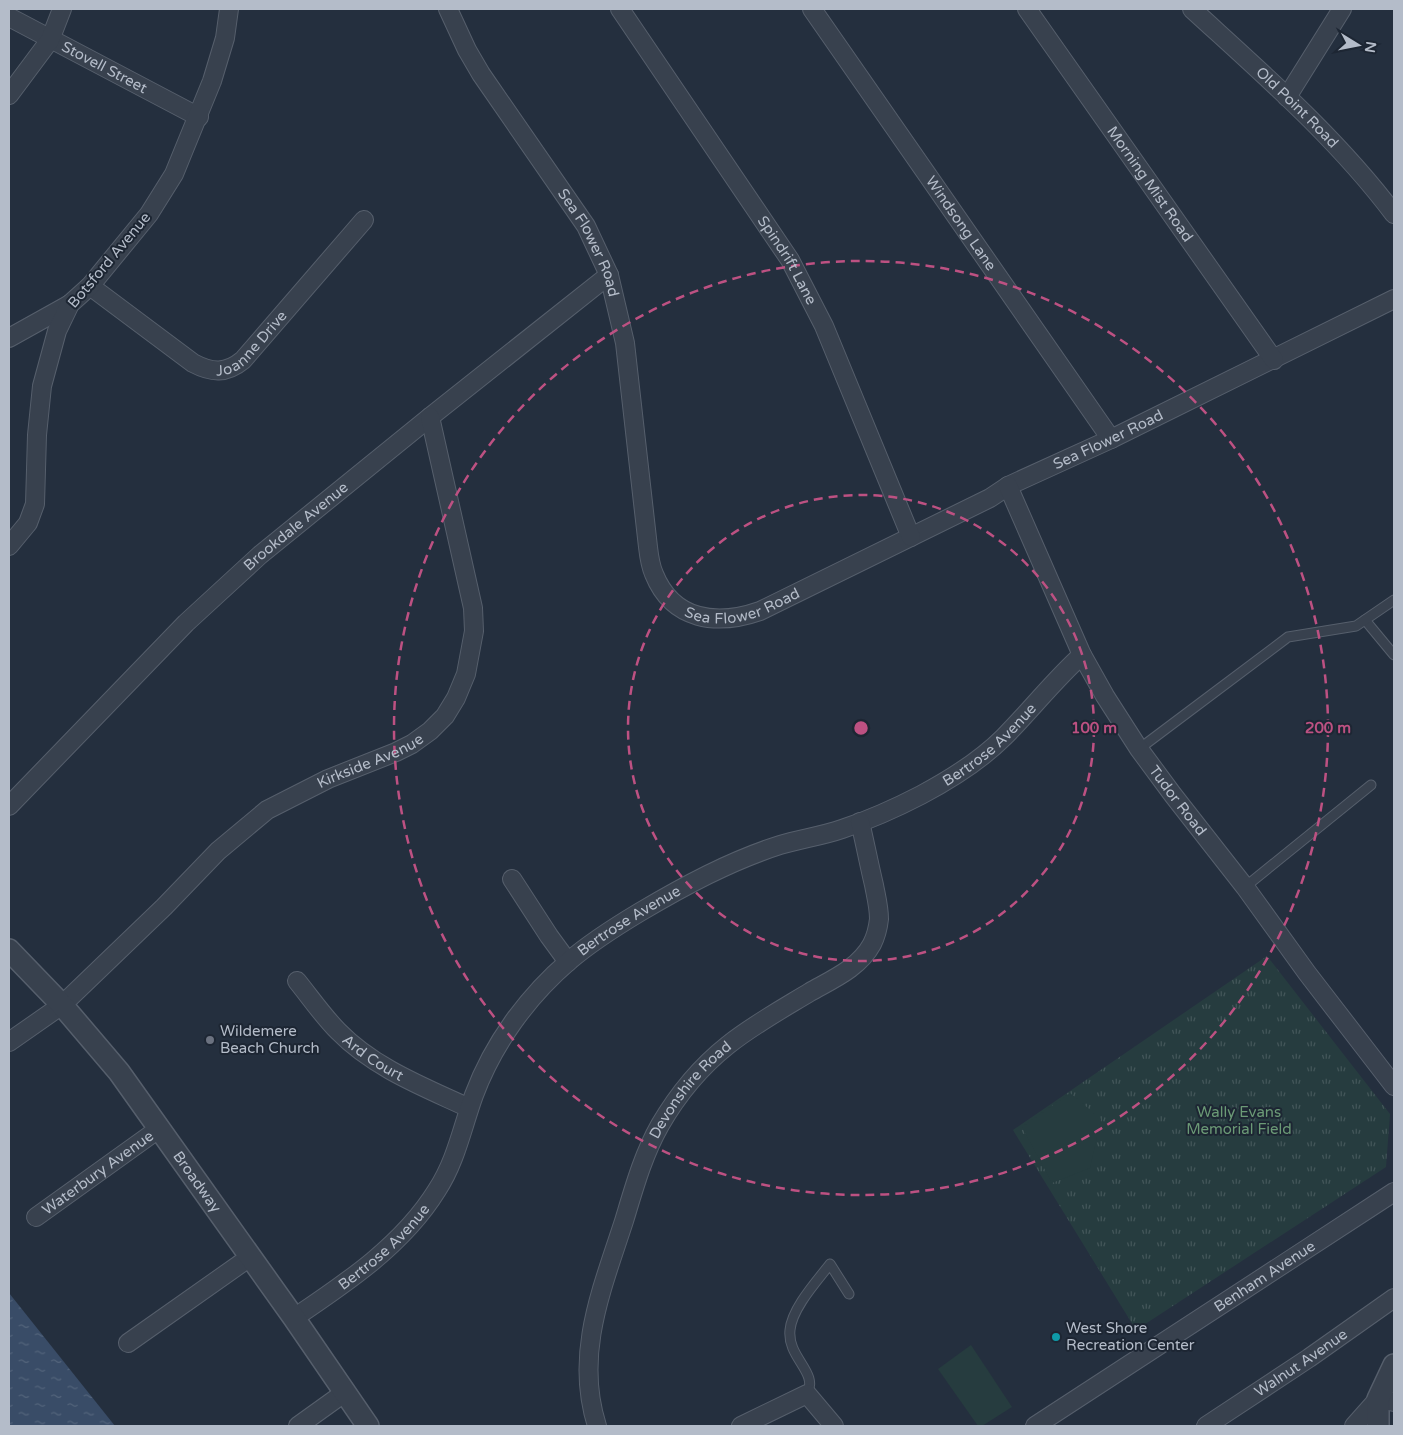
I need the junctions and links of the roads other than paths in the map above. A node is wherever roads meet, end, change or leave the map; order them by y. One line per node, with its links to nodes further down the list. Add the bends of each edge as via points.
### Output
1 (62, 9): 10 (street)
2 (229, 9): 13 (street, Botsford Avenue, via 225,38)
3 (448, 9): 16 (street, Sea Flower Road, via 481,74 586,226)
4 (620, 9): 25 (street, Spindrift Lane, via 790,260 824,326)
5 (812, 9): 23 (street, Windsong Lane)
6 (1027, 9): 21 (street, Morning Mist Road)
7 (1192, 9): 12 (street, Old Point Road)
8 (1342, 9): 12 (street)
9 (9, 17): 10 (street, Stovell Street)
10 (50, 40): 11 (street); 13 (street, Stovell Street)
11 (9, 95)
12 (1287, 97): 14 (street, Old Point Road, via 1337,146)
13 (199, 117): 17 (street, Botsford Avenue, via 174,174 149,214)
14 (1394, 214)
15 (364, 220): 17 (street, Joanne Drive, via 243,360 224,371 210,371 193,363)
16 (609, 275): 22 (street, Brookdale Avenue); 25 (street, Sea Flower Road, via 626,343 653,572 675,604 689,613 711,619 744,617)
17 (90, 286): 19 (street, Botsford Avenue)
18 (1394, 299): 21 (street, Sea Flower Road)
19 (70, 304): 20 (street); 26 (street, Botsford Avenue, via 56,331 42,386 35,504 28,523)
20 (9, 338)
21 (1274, 360): 23 (street, Sea Flower Road)
22 (430, 417): 33 (street, Brookdale Avenue, via 247,567 186,623); 40 (street, Kirkside Avenue, via 473,608 474,631 466,674 445,716 412,744 328,778 267,810 218,850 164,907)
23 (1112, 439): 24 (street, Sea Flower Road)
24 (1008, 486): 25 (street, Sea Flower Road); 29 (street, Tudor Road)
25 (911, 537)
26 (9, 546)
27 (1394, 600): 28 (lane)
28 (1365, 620): 30 (lane); 31 (lane, via 1356,626 1288,637)
29 (1082, 655): 31 (street, Tudor Road); 34 (street, Bertrose Avenue, via 981,757 920,796)
30 (1394, 655)
31 (1139, 749): 36 (street, Tudor Road)
32 (1371, 785): 36 (lane)
33 (9, 806)
34 (860, 822): 38 (street, Bertrose Avenue, via 842,830 780,845 718,869 609,931); 58 (street, Devonshire Road, via 879,916 871,945 848,970 752,1028 707,1062 675,1101 646,1152 592,1330 588,1374)
35 (512, 879): 38 (street)
36 (1245, 887): 42 (street, Tudor Road)
37 (9, 950): 40 (street, Broadway)
38 (568, 962): 43 (street, Bertrose Avenue, via 544,984 512,1023 480,1078)
39 (297, 981): 43 (street, Ard Court, via 338,1032 368,1055 400,1075)
40 (62, 1004): 41 (street, Kirkside Avenue); 44 (street, Broadway, via 119,1072)
41 (9, 1042)
42 (1394, 1086)
43 (469, 1108): 50 (street, Bertrose Avenue, via 448,1172 412,1225 358,1272)
44 (160, 1128): 46 (street, Waterbury Avenue); 47 (street, Broadway)
45 (1394, 1192): 61 (street, Benham Avenue)
46 (36, 1217)
47 (250, 1258): 50 (street, Broadway); 51 (street)
48 (849, 1294): 54 (lane, via 830,1264 792,1321 790,1342 810,1378)
49 (1394, 1298): 62 (street, Walnut Avenue)
50 (294, 1318): 53 (street, Broadway)
51 (128, 1343)
52 (1394, 1365): 55 (street)
53 (344, 1393): 56 (street); 57 (street, Broadway)
54 (806, 1394): 59 (street); 60 (street)
55 (1386, 1400): 63 (street); 64 (street)
56 (298, 1426)
57 (368, 1426)
58 (597, 1426)
59 (741, 1426)
60 (834, 1426)
61 (1035, 1426)
62 (1206, 1426)
63 (1354, 1426)
64 (1378, 1426)

